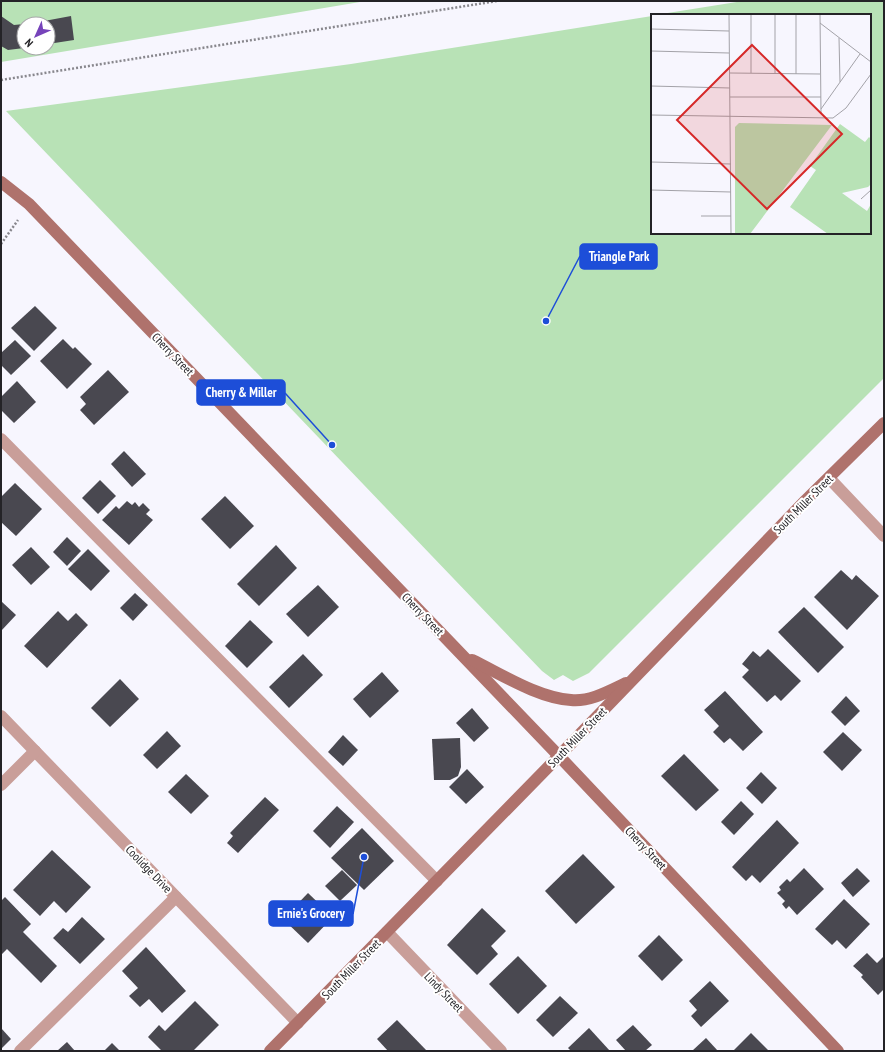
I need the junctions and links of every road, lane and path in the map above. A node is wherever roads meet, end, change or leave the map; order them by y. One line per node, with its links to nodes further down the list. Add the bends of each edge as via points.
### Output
1 (497, 1): 2 (path)
2 (1, 80)
3 (1, 182): 4 (main road, Cherry Street)
4 (29, 204): 5 (path); 10 (main road, Cherry Street)
5 (1, 244)
6 (884, 423): 8 (main road, South Miller Street)
7 (1, 439): 16 (street)
8 (829, 478): 9 (street); 11 (main road, South Miller Street)
9 (884, 536)
10 (463, 656): 11 (main road, via 546,695 571,701 594,698); 14 (main road, Cherry Street)
11 (632, 681): 14 (main road, South Miller Street)
12 (1, 716): 13 (street, Coolidge Drive)
13 (35, 751): 15 (street); 17 (street, Coolidge Drive)
14 (559, 756): 16 (main road, South Miller Street); 23 (main road, Cherry Street)
15 (1, 784)
16 (437, 881): 18 (main road, South Miller Street)
17 (176, 897): 19 (street, Coolidge Drive); 20 (street)
18 (386, 932): 19 (main road, South Miller Street); 22 (street, Lindy Street)
19 (298, 1023): 21 (main road, South Miller Street)
20 (20, 1051)
21 (270, 1051)
22 (500, 1051)
23 (838, 1051)

